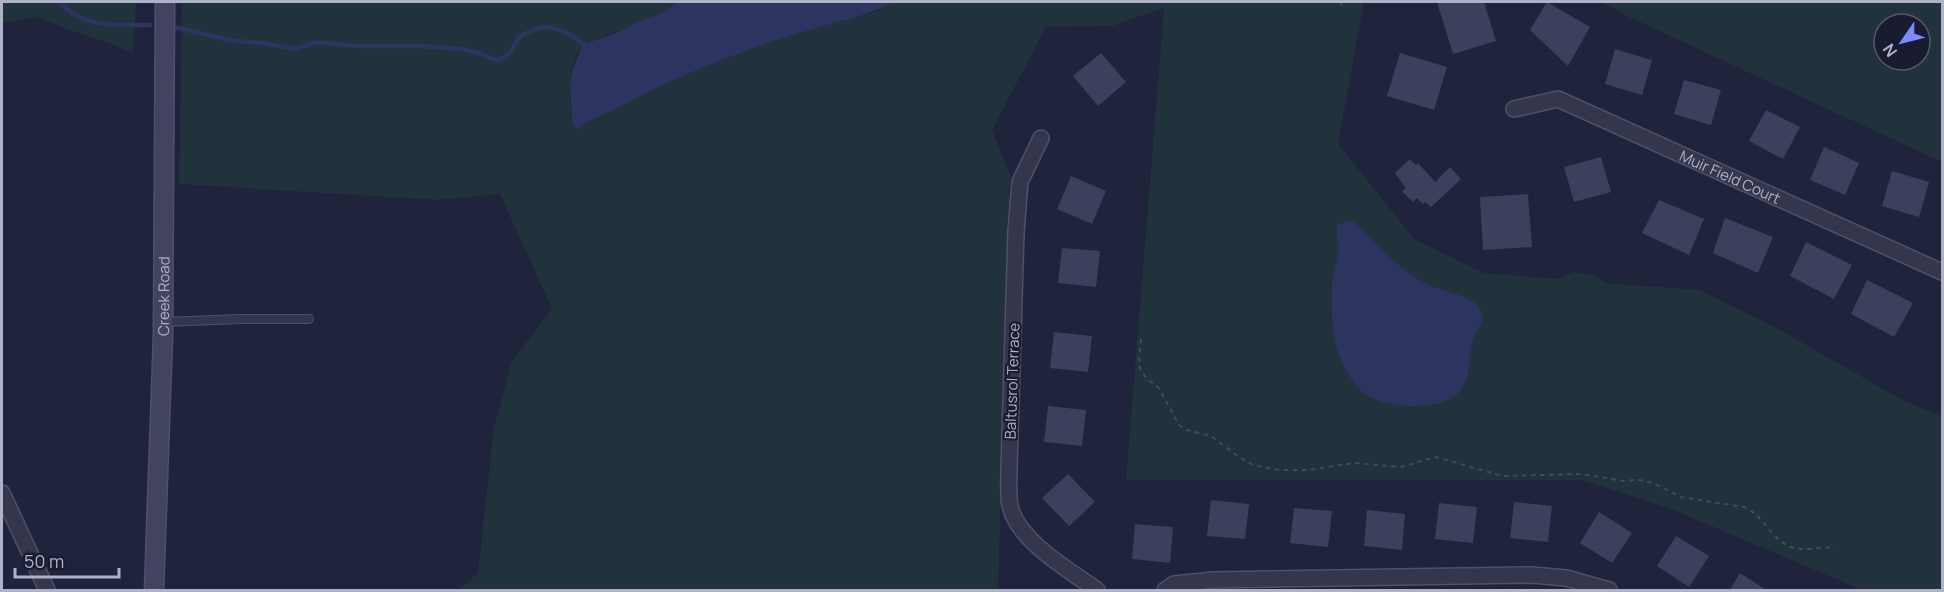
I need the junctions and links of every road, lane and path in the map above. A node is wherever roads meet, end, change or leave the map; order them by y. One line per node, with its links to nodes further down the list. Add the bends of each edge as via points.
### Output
1 (165, 2): 8 (main road, Creek Road)
2 (1341, 2): 3 (path)
3 (1342, 9)
4 (1514, 109): 6 (street, Muir Field Court, via 1558,99)
5 (1041, 138): 14 (street, Baltusrol Terrace, via 1020,182 1010,505 1015,519 1035,544)
6 (1942, 272)
7 (309, 319): 8 (lane)
8 (163, 322): 13 (main road, Creek Road)
9 (1141, 339): 11 (path, via 1140,369 1159,388 1179,425 1211,436 1253,465 1297,471 1354,463 1401,467 1436,457 1502,476 1582,474 1639,480 1681,497 1744,507 1795,549)
10 (2, 493): 12 (street)
11 (1835, 548)
12 (47, 591)
13 (154, 591)
14 (1097, 591)
15 (1165, 591): 16 (street, via 1174,584 1213,580 1532,575 1566,578)
16 (1608, 591)

